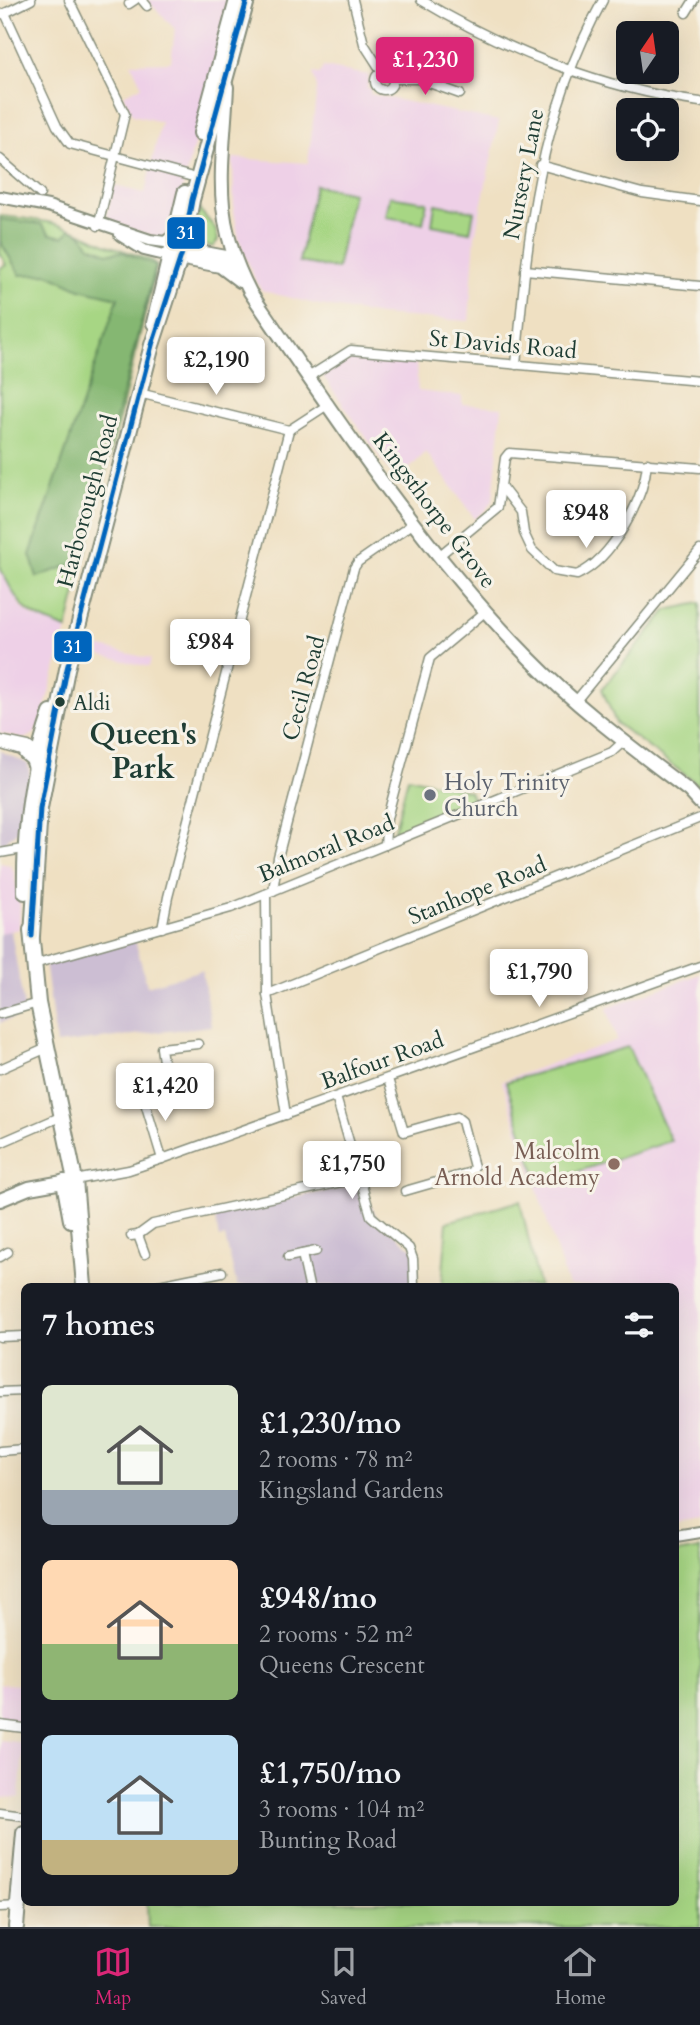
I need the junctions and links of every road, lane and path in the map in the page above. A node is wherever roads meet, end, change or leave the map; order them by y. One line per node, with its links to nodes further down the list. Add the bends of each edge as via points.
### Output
1 (31, 0): 10 (street)
2 (69, 0): 19 (street, via 124,111)
3 (237, 0): 17 (highway, Harborough Road)
4 (247, 0): 13 (highway, Harborough Road)
5 (353, 0): 12 (street, via 364,44)
6 (421, 0): 11 (street, via 484,33)
7 (603, 0): 11 (street, Nursery Lane)
8 (694, 0): 9 (street)
9 (686, 13)
10 (2, 14): 19 (street, via 63,138 77,148)
11 (569, 68): 16 (street); 21 (street, Nursery Lane)
12 (382, 72): 14 (street); 14 (street, via 376,81 380,88 391,87)
13 (227, 79): 18 (highway, Harborough Road); 23 (main road, Kingsthorpe Grove)
14 (393, 79): 15 (street, via 418,79)
15 (460, 94)
16 (700, 102)
17 (204, 122): 18 (main road, Kingsthorpe Grove); 22 (highway, Harborough Road)
18 (208, 141): 23 (main road, Kingsthorpe Grove); 28 (highway, Harborough Road, via 192,200)
19 (115, 158): 22 (street); 27 (street)
20 (0, 159): 24 (street)
21 (540, 164): 26 (street, via 631,191); 30 (street, Nursery Lane)
22 (190, 177): 28 (highway, Harborough Road)
23 (220, 184): 29 (main road, Kingsthorpe Grove, via 223,222)
24 (40, 194)
25 (0, 200): 27 (street)
26 (700, 201)
27 (98, 224): 28 (street); 28 (street, via 165,242)
28 (171, 249): 29 (main road, via 226,257); 32 (main road, via 226,269); 36 (highway, Harborough Road)
29 (236, 264): 32 (main road, Kingsthorpe Grove)
30 (525, 270): 31 (street); 33 (street, Nursery Lane)
31 (700, 286)
32 (250, 292): 34 (main road, Kingsthorpe Grove)
33 (516, 365): 34 (street, St Davids Road, via 352,350); 35 (street, St Davids Road)
34 (310, 376): 37 (main road, Kingsthorpe Grove)
35 (700, 381)
36 (139, 393): 38 (street); 49 (highway, Harborough Road)
37 (329, 404): 38 (street); 44 (main road, Kingsthorpe Grove)
38 (289, 430): 60 (street)
39 (647, 463): 40 (street); 41 (street, via 509,453); 42 (street, via 640,496 627,521 592,565 577,575 554,571 532,550)
40 (700, 468)
41 (501, 486): 42 (street); 43 (street)
42 (517, 505): 43 (street)
43 (498, 507): 46 (street)
44 (414, 523): 46 (main road, Kingsthorpe Grove); 59 (street, Cecil Road, via 354,568)
45 (700, 550): 48 (street)
46 (440, 555): 47 (main road, Kingsthorpe Grove)
47 (486, 611): 48 (main road, Kingsthorpe Grove); 56 (street, via 430,658 387,818)
48 (575, 702): 51 (main road, Kingsthorpe Grove)
49 (49, 736): 52 (highway, via 45,754); 53 (highway, Harborough Road)
50 (0, 742): 52 (street)
51 (623, 743): 54 (main road, Kingsthorpe Grove); 56 (street, Balmoral Road, via 612,752)
52 (31, 752): 53 (highway)
53 (42, 770): 57 (highway); 57 (highway, via 44,786)
54 (700, 803)
55 (700, 818): 63 (street, Stanhope Road)
56 (385, 845): 59 (street, Balmoral Road)
57 (30, 848): 58 (street); 61 (highway, via 25,893)
58 (0, 853)
59 (269, 892): 60 (street, Balmoral Road); 63 (street, Cecil Road)
60 (162, 928): 61 (street, Balmoral Road)
61 (34, 964): 64 (highway)
62 (700, 965): 69 (street, Balfour Road)
63 (267, 994): 73 (street, Cecil Road)
64 (38, 1003): 65 (street); 67 (highway)
65 (0, 1014)
66 (198, 1044): 70 (street, via 161,1048 167,1089)
67 (47, 1048): 68 (street); 74 (highway)
68 (0, 1069)
69 (388, 1079): 71 (street, Balfour Road); 79 (street, via 404,1132 457,1117 474,1167 424,1191)
70 (143, 1096): 72 (street); 76 (street)
71 (336, 1097): 73 (street, Balfour Road); 77 (street)
72 (125, 1101)
73 (286, 1115): 76 (street, Balfour Road)
74 (60, 1117): 75 (street); 78 (highway)
75 (0, 1143)
76 (162, 1159): 78 (street, Balfour Road)
77 (360, 1178): 83 (street, via 153,1224 135,1236); 91 (street, via 376,1223 412,1254)
78 (69, 1181): 80 (main road, via 29,1188); 82 (highway)
79 (405, 1191)
80 (0, 1200)
81 (316, 1251): 84 (street)
82 (79, 1252): 87 (highway); 88 (highway)
83 (145, 1254)
84 (302, 1254): 85 (street); 90 (street)
85 (288, 1257)
86 (222, 1272): 89 (street)
87 (75, 1283)
88 (83, 1283)
89 (169, 1283)
90 (308, 1283)
91 (414, 1283)
92 (21, 1336): 93 (street)
93 (0, 1337)
94 (21, 1391): 95 (street)
95 (0, 1392)
96 (21, 1449): 97 (street)
97 (0, 1451)
98 (700, 1532): 99 (street)
99 (679, 1536)
100 (0, 1725): 101 (street)
101 (21, 1728)
102 (0, 1813): 103 (street)
103 (21, 1816)
104 (21, 1904): 107 (street)
105 (21, 1906): 108 (highway)
106 (22, 1906): 109 (highway)
107 (0, 1907)
108 (16, 1927)
109 (26, 1927)

